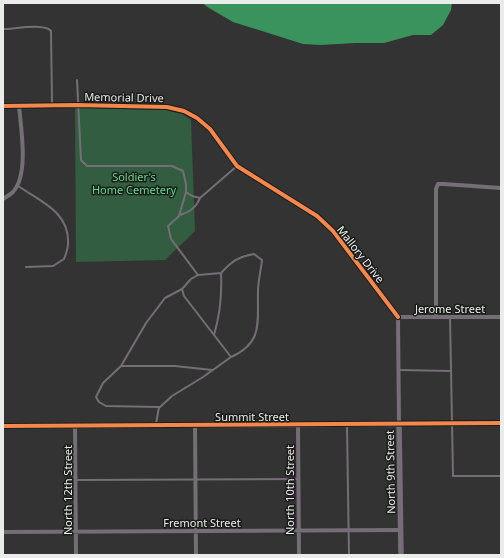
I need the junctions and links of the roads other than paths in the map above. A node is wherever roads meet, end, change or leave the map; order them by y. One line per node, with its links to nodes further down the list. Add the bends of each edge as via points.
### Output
1 (3, 30): 6 (lane, via 42,27 51,31)
2 (77, 80): 3 (lane)
3 (77, 105): 6 (street, Memorial Drive); 7 (street, Memorial Drive, via 167,107 184,111 197,118 210,130); 11 (lane, via 81,160 87,166 172,166 183,171)
4 (3, 106): 5 (street, Memorial Drive)
5 (19, 106): 6 (street, Memorial Drive); 9 (street, via 22,157 21,175)
6 (52, 106)
7 (237, 166): 8 (street, Memorial Drive); 12 (lane)
8 (263, 182): 19 (street, Mallory Drive, via 318,216)
9 (17, 186): 13 (street); 15 (lane, via 56,212 67,232 68,244 64,259 53,266)
10 (501, 188): 20 (street, via 438,184)
11 (186, 192): 12 (lane); 14 (lane)
12 (200, 198): 14 (lane, via 196,206 186,214)
13 (3, 199)
14 (178, 216): 17 (lane, via 168,226 171,239)
15 (26, 267)
16 (221, 273): 17 (lane); 23 (lane, via 219,320); 24 (lane, via 231,262 243,256 254,254 262,260 257,332 251,344)
17 (198, 275): 18 (lane)
18 (182, 289): 23 (lane, via 184,296); 25 (lane, via 165,298)
19 (398, 317): 20 (street, Jerome Street); 27 (street, North 9th Street)
20 (436, 317): 21 (street, Jerome Street)
21 (450, 317): 22 (street, Jerome Street); 28 (lane)
22 (501, 317)
23 (214, 336): 24 (lane)
24 (231, 357): 26 (lane)
25 (121, 366): 26 (lane, via 175,366); 29 (lane, via 103,383 96,397 99,402 106,406)
26 (213, 370): 29 (lane)
27 (399, 370): 28 (lane); 33 (street, North 9th Street)
28 (451, 371): 30 (lane)
29 (159, 407): 34 (lane)
30 (453, 423): 31 (street, Summit Street); 33 (street, Summit Street); 39 (lane, via 453,476)
31 (501, 423)
32 (347, 424): 33 (street, Summit Street); 36 (street, Summit Street); 44 (lane)
33 (399, 424): 45 (street, North 9th Street)
34 (155, 425): 35 (street, Summit Street); 38 (street, Summit Street)
35 (195, 425): 36 (street, Summit Street); 41 (street)
36 (298, 425): 40 (street, North 10th Street)
37 (3, 426): 38 (street, Summit Street)
38 (75, 426): 42 (street, North 12th Street)
39 (501, 476)
40 (298, 478): 41 (lane); 43 (street, North 10th Street)
41 (195, 479): 42 (lane); 47 (street)
42 (76, 480): 46 (street, North 12th Street)
43 (298, 530): 44 (street, Fremont Street); 47 (street, Fremont Street); 51 (street, North 10th Street)
44 (349, 530): 45 (street, Fremont Street); 52 (lane)
45 (401, 530): 53 (street, North 9th Street)
46 (76, 531): 47 (street, Fremont Street); 48 (street, Fremont Street); 49 (street, North 12th Street)
47 (196, 531): 50 (street)
48 (3, 532)
49 (76, 555)
50 (196, 555)
51 (298, 555)
52 (349, 555)
53 (401, 555)

